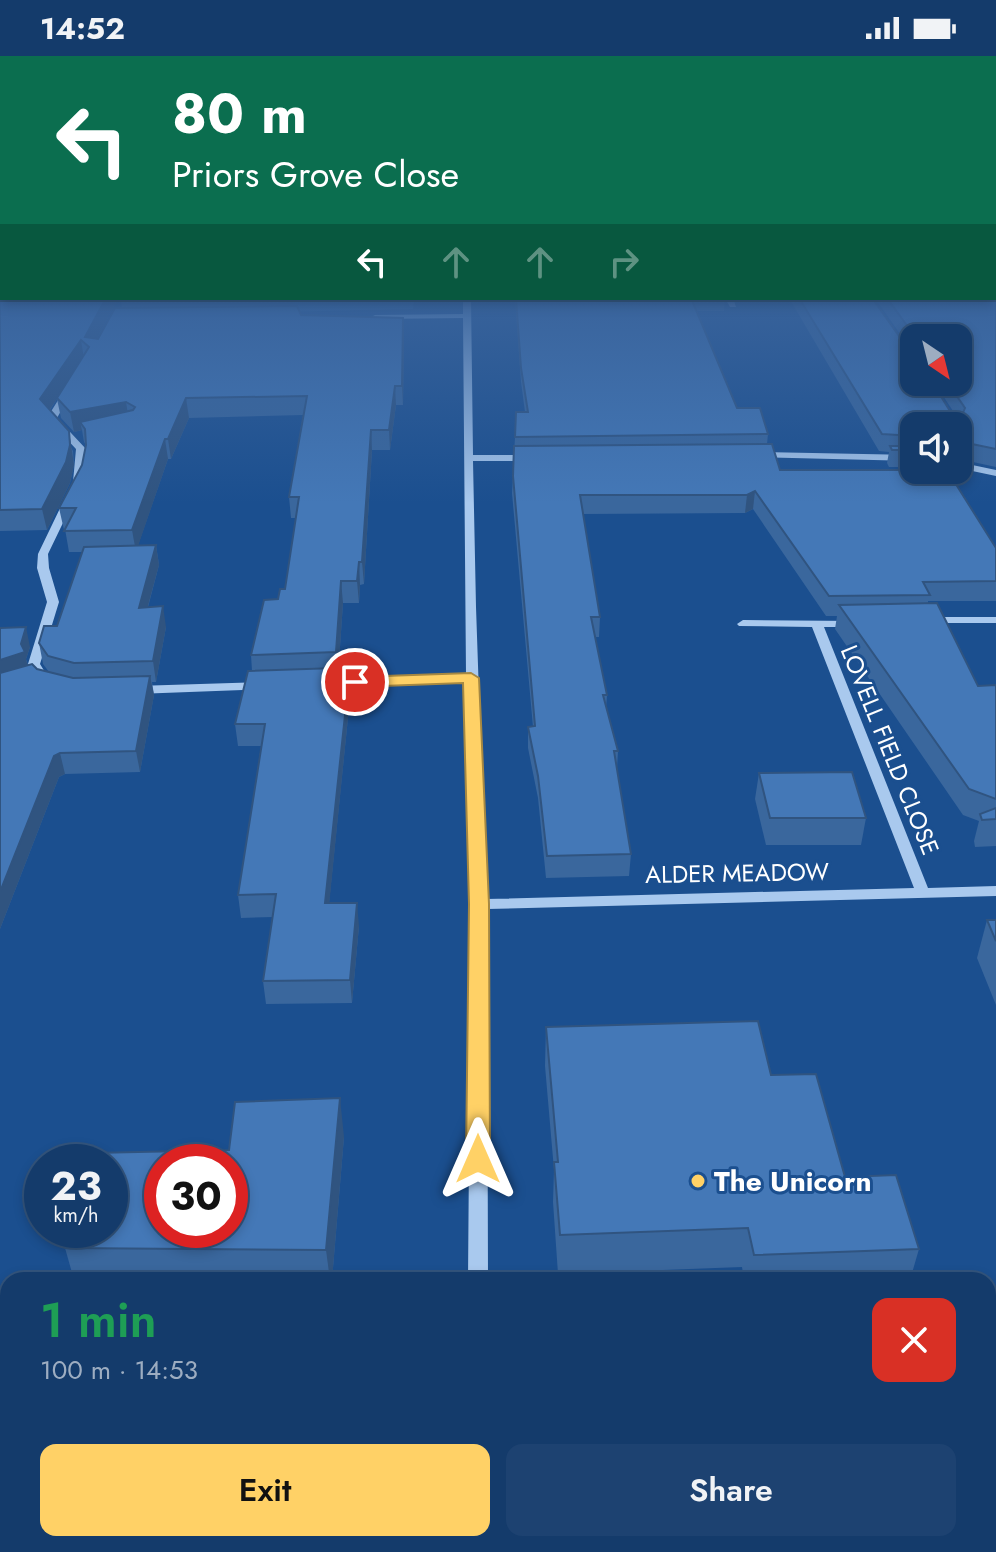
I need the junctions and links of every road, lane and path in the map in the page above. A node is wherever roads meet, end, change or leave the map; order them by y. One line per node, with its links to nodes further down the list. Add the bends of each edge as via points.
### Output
1 (469, 364): 7 (street)
2 (77, 377): 4 (street, via 52,418)
3 (86, 435): 4 (street)
4 (72, 438): 19 (street, via 81,449 82,465 43,554 53,602 32,678)
5 (743, 455): 8 (street)
6 (538, 457): 7 (street)
7 (470, 458): 16 (street)
8 (900, 458)
9 (972, 468): 10 (street)
10 (996, 473)
11 (996, 620): 12 (street)
12 (908, 622)
13 (862, 623): 15 (street, LOVELL FIELD CLOSE)
14 (743, 624): 15 (street, LOVELL FIELD CLOSE)
15 (817, 624): 22 (street, LOVELL FIELD CLOSE)
16 (471, 678): 17 (street); 23 (street)
17 (308, 684)
18 (277, 685): 20 (street)
19 (56, 687)
20 (121, 691)
21 (996, 891): 22 (street, ALDER MEADOW)
22 (923, 893): 23 (street, ALDER MEADOW)
23 (479, 904): 24 (street)
24 (478, 1272)

